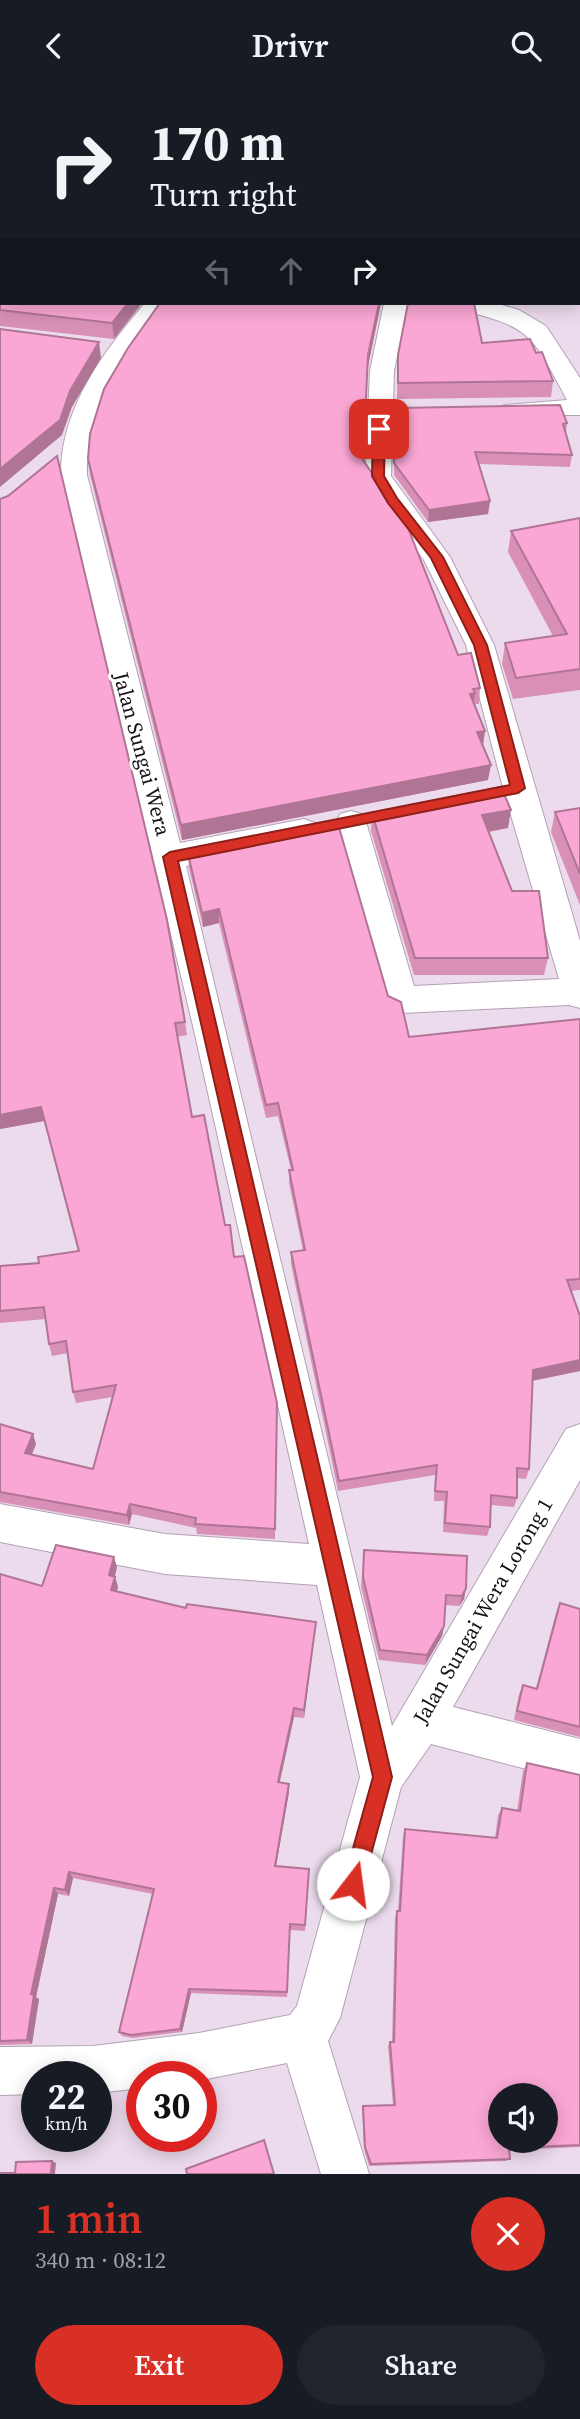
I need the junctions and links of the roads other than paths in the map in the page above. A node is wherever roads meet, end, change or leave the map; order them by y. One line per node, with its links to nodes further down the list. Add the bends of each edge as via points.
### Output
1 (156, 305): 7 (street, Jalan Sungai Wera, via 107,349)
2 (396, 305): 10 (street, via 382,371 393,410 378,476 436,557 475,633 504,728 505,791)
3 (507, 306): 4 (street, via 543,336)
4 (580, 400)
5 (580, 407): 6 (street)
6 (485, 410)
7 (75, 441): 8 (street); 9 (street, Jalan Sungai Wera, via 74,475)
8 (47, 465)
9 (170, 857): 10 (street, via 364,819 401,1000); 13 (street, Jalan Sungai Wera)
10 (580, 993)
11 (580, 1442): 14 (street, Jalan Sungai Wera Lorong 1)
12 (0, 1523): 13 (street, via 165,1554)
13 (334, 1566): 16 (street, Jalan Sungai Wera)
14 (422, 1720): 15 (street); 16 (street, Jalan Sungai Wera Lorong 1)
15 (580, 1761)
16 (383, 1777): 17 (street, Jalan Sungai Wera, via 317,2018)
17 (303, 2036): 18 (street, via 199,2057 93,2070); 19 (street)
18 (0, 2071)
19 (345, 2174)

